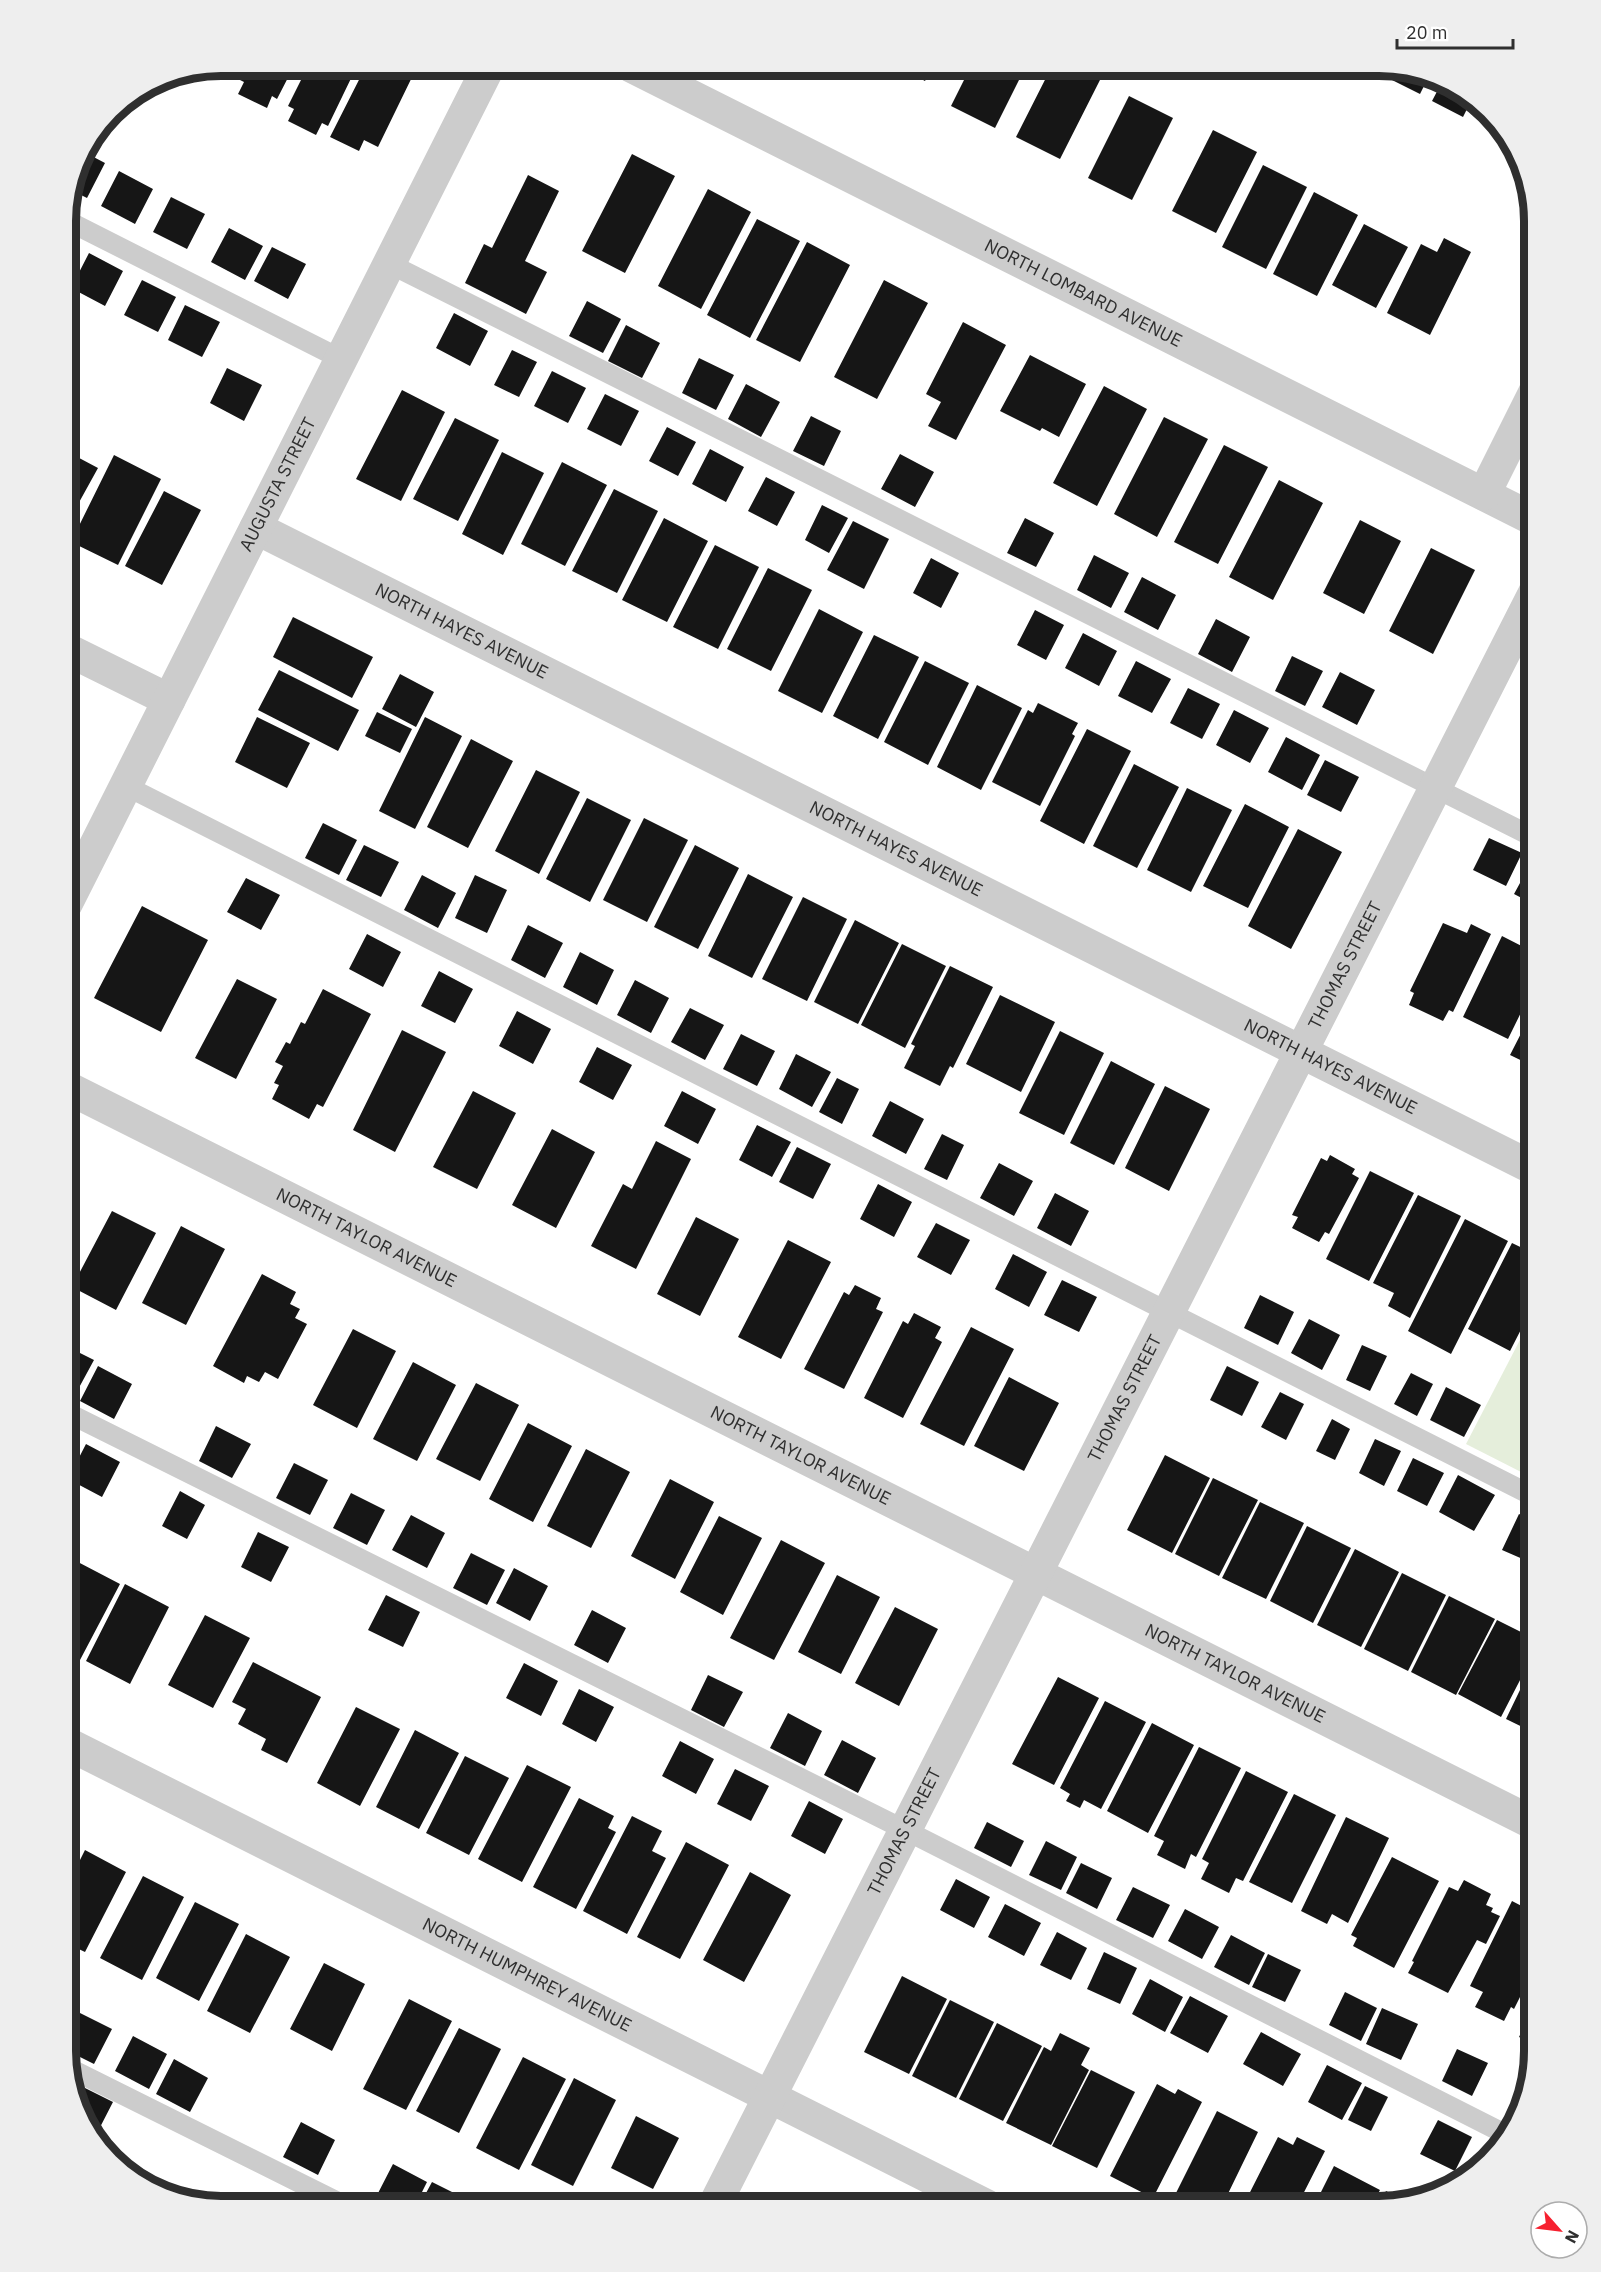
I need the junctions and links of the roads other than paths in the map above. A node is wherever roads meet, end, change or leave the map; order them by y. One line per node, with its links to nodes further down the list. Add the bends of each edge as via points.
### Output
1 (484, 77): 4 (street, AUGUSTA STREET)
2 (653, 77): 7 (street, NORTH LOMBARD AVENUE)
3 (77, 226): 5 (lane)
4 (390, 264): 5 (street, AUGUSTA STREET); 14 (lane)
5 (341, 359): 9 (street, AUGUSTA STREET)
6 (1524, 414): 7 (street)
7 (1484, 494): 8 (street, NORTH LOMBARD AVENUE)
8 (1524, 514)
9 (256, 528): 12 (street, AUGUSTA STREET); 17 (street, NORTH HAYES AVENUE)
10 (1524, 614): 14 (street, THOMAS STREET)
11 (77, 654): 12 (street)
12 (169, 700): 13 (street, AUGUSTA STREET)
13 (126, 786): 16 (street, AUGUSTA STREET); 20 (lane)
14 (1435, 788): 15 (lane); 17 (street, THOMAS STREET)
15 (1524, 832)
16 (77, 883)
17 (1302, 1051): 19 (street, NORTH HAYES AVENUE); 20 (street, THOMAS STREET)
18 (77, 1091): 23 (street, NORTH TAYLOR AVENUE)
19 (1524, 1163)
20 (1168, 1311): 22 (lane); 23 (street, THOMAS STREET)
21 (76, 1417): 26 (lane)
22 (1524, 1491)
23 (1035, 1574): 25 (street, NORTH TAYLOR AVENUE); 26 (street, THOMAS STREET)
24 (76, 1748): 28 (street, NORTH HUMPHREY AVENUE)
25 (1524, 1818)
26 (905, 1830): 28 (street, THOMAS STREET); 29 (lane)
27 (78, 2073): 30 (lane)
28 (770, 2096): 31 (street, THOMAS STREET); 32 (street, NORTH HUMPHREY AVENUE)
29 (1500, 2131)
30 (324, 2195)
31 (719, 2195)
32 (967, 2196)

